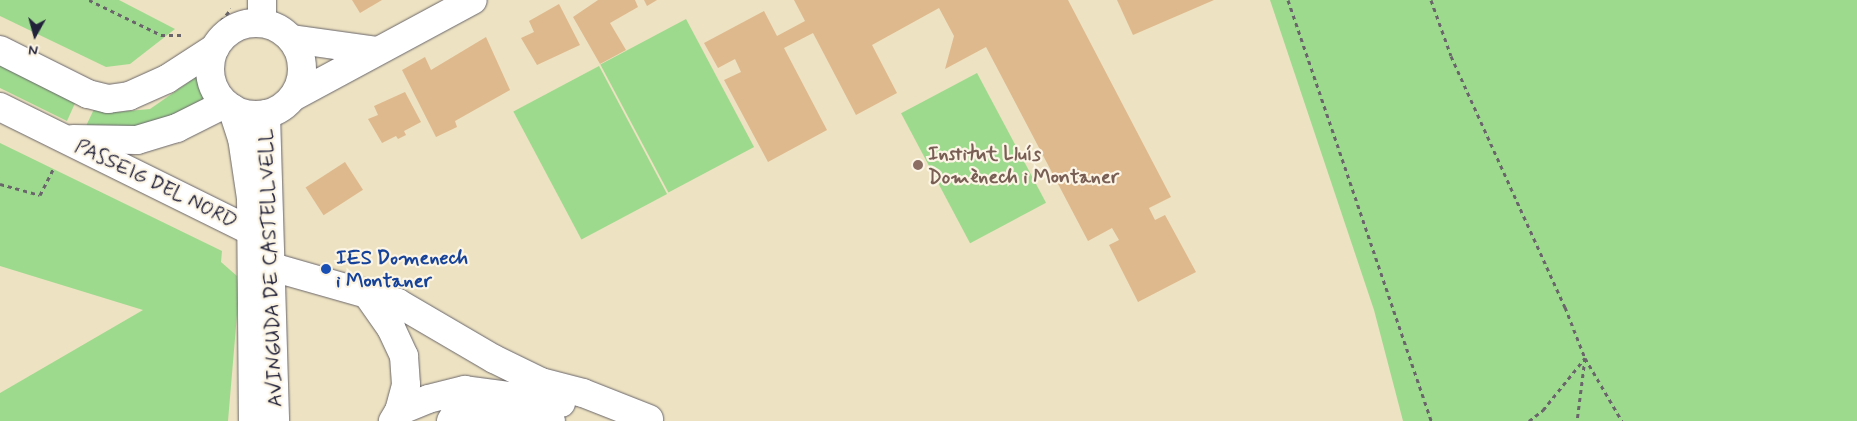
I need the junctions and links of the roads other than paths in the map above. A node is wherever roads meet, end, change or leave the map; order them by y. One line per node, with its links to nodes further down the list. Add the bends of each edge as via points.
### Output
1 (473, 0): 6 (street)
2 (262, 11): 3 (street); 4 (street, via 236,27)
3 (292, 39): 6 (street); 7 (street, via 300,53 303,68)
4 (215, 48): 5 (street, via 167,79 129,96 108,98 88,94); 8 (street, via 211,78)
5 (0, 50)
6 (376, 51): 7 (street)
7 (293, 97): 10 (street)
8 (229, 106): 10 (street, via 245,114); 11 (street, PASSEIG DEL NORD, via 178,128 137,140); 12 (street, AVINGUDA DE CASTELLVELL, via 242,138)
9 (0, 107): 11 (street, PASSEIG DEL NORD)
10 (266, 114): 12 (street, AVINGUDA DE CASTELLVELL)
11 (62, 138): 12 (street, PASSEIG DEL NORD)
12 (258, 251): 13 (street, PASSEIG DEL NORD); 15 (street, via 262,383)
13 (367, 294): 14 (street, via 391,328 404,356 406,385); 16 (street, via 398,303 494,359 541,382 583,393)
14 (396, 416): 16 (street, via 428,399 465,390 540,398)
15 (275, 418)
16 (654, 420)
17 (450, 421): 18 (street, via 457,411 515,412)
18 (551, 421)

